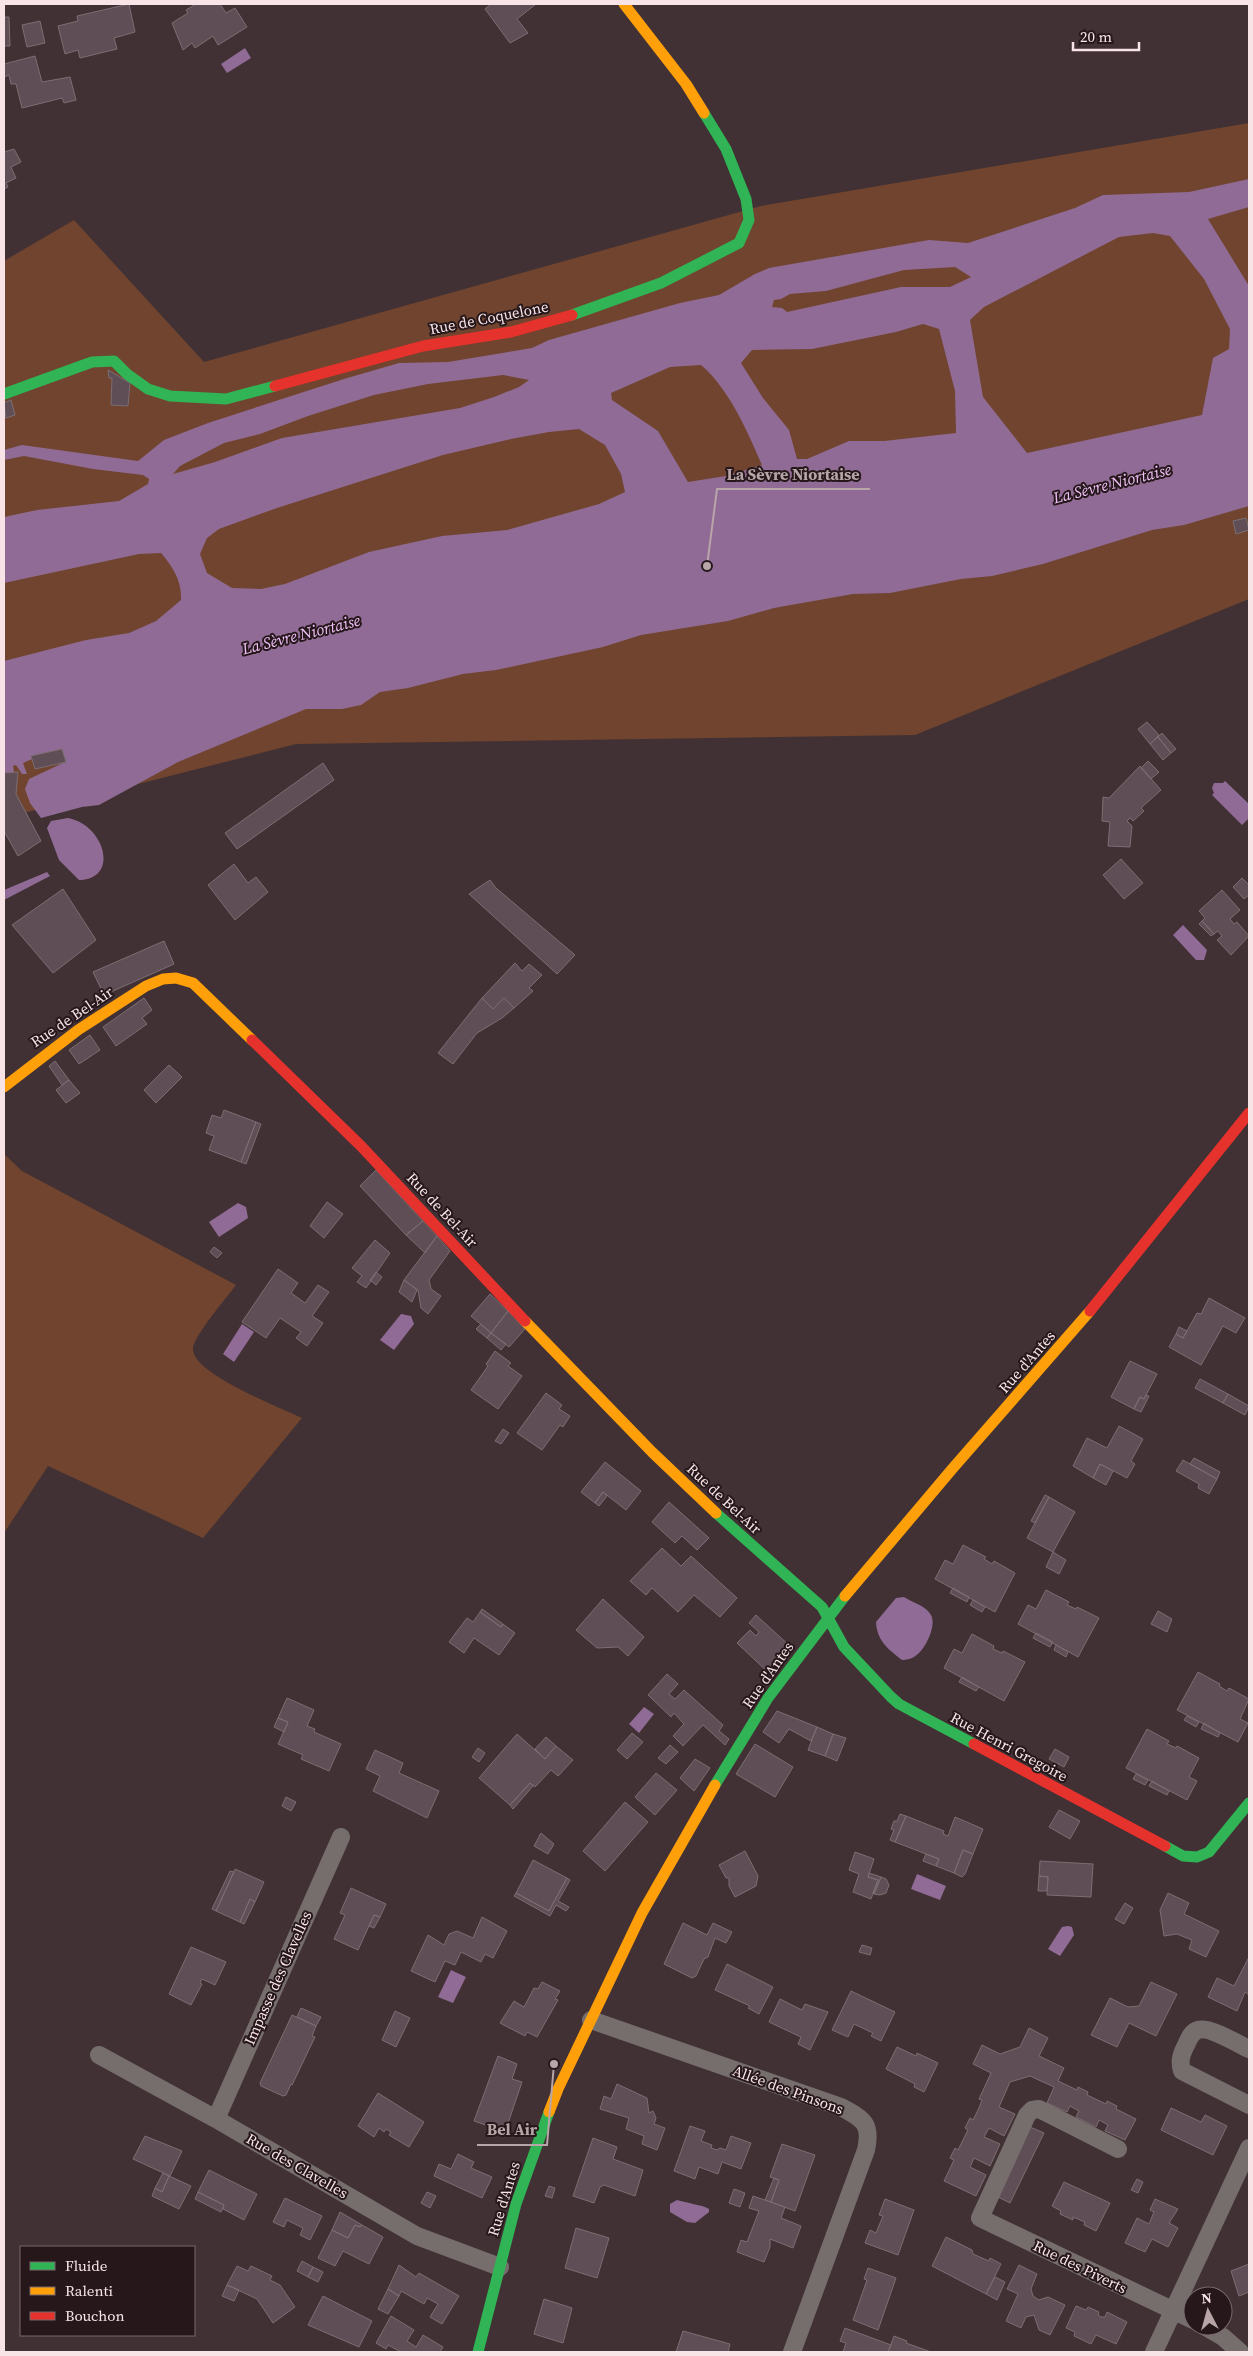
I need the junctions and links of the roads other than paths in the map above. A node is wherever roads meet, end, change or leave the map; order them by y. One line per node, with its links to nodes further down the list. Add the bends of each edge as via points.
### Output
1 (624, 4): 2 (street, Rue de Coquelone, via 686,84 726,149 746,199 749,220 739,243 661,283 562,319 511,332 423,346 226,399 193,399 162,394 148,388 114,361 92,362)
2 (4, 394)
3 (4, 1088): 5 (street, Rue de Bel-Air, via 44,1052 88,1021 158,980 184,978 193,983 361,1146 652,1452 822,1607)
4 (1249, 1113): 5 (street, Rue d'Antes, via 1084,1319)
5 (828, 1617): 6 (street, Rue Henri Gregoire, via 844,1646 888,1694 914,1714 1183,1856 1198,1857 1209,1852); 8 (street, Rue d'Antes, via 768,1698 703,1805 642,1913)
6 (1249, 1804)
7 (341, 1837): 12 (street, Impasse des Clavelles)
8 (591, 2020): 15 (street, Rue d'Antes, via 558,2089 516,2204); 20 (street, Allée des Pinsons, via 841,2107 867,2124 866,2150)
9 (1249, 2049): 11 (street, via 1208,2029 1198,2030 1191,2035 1180,2063 1182,2071)
10 (99, 2055): 12 (street, Rue des Clavelles)
11 (1249, 2105)
12 (216, 2119): 15 (street, Rue des Clavelles, via 417,2236)
13 (1249, 2148): 16 (street)
14 (1118, 2149): 16 (street, Rue des Piverts, via 1039,2109 1032,2110 980,2218)
15 (500, 2267): 19 (street, Rue d'Antes)
16 (1174, 2312): 17 (street, Rue des Piverts); 21 (street)
17 (1183, 2316)
18 (1220, 2336): 22 (street)
19 (478, 2352)
20 (792, 2352)
21 (1154, 2352)
22 (1240, 2352)

